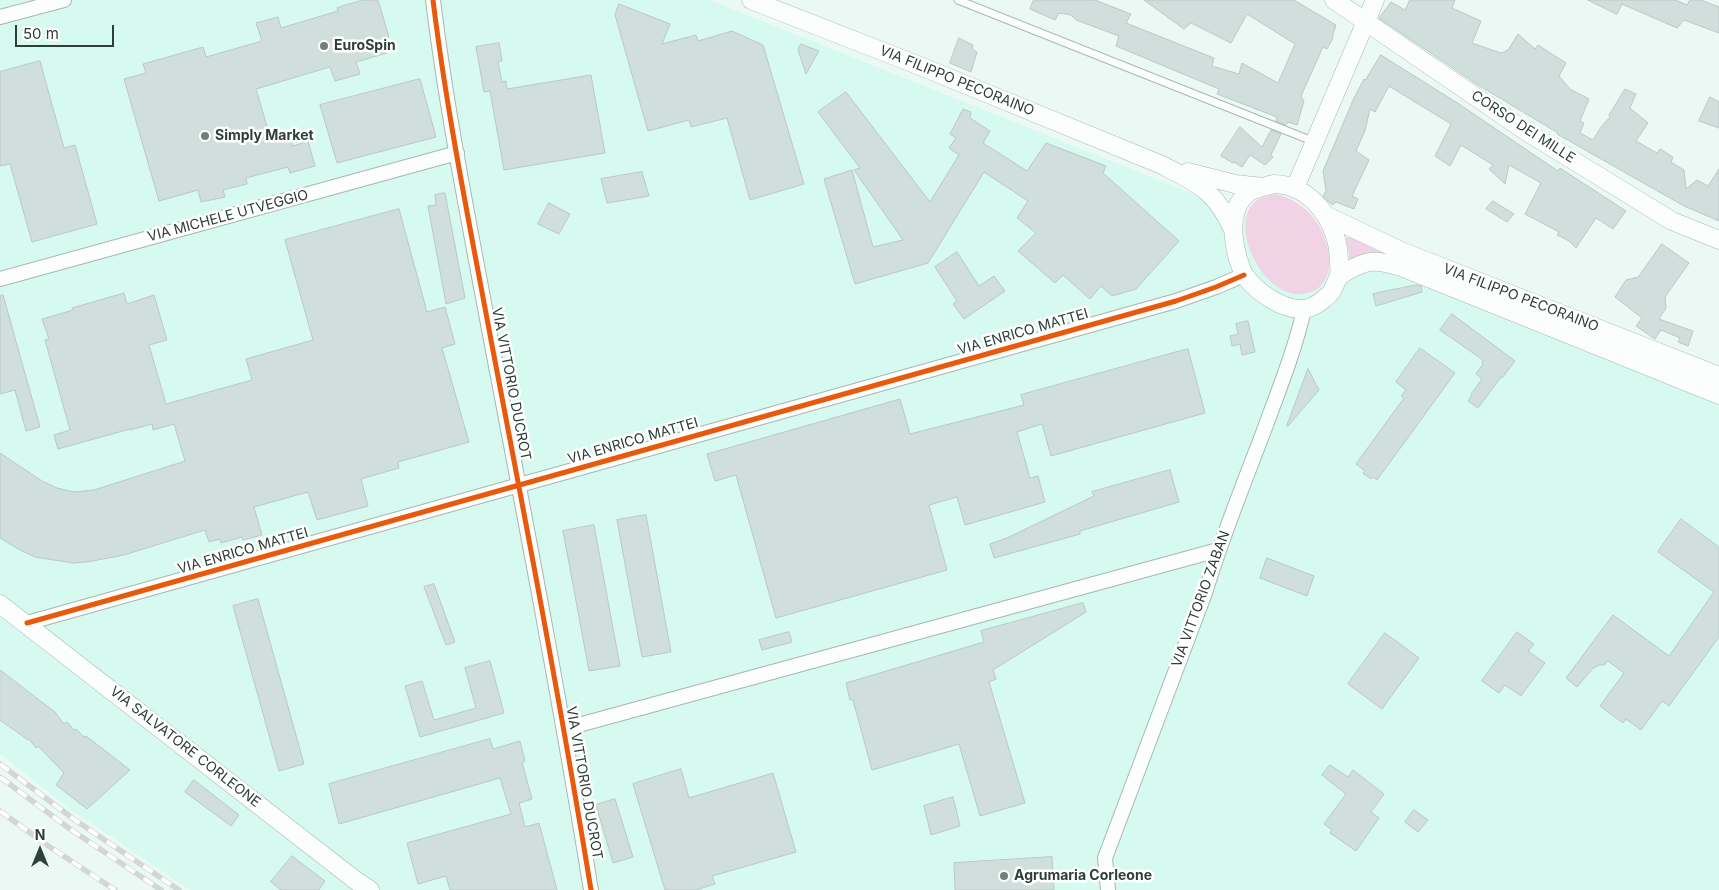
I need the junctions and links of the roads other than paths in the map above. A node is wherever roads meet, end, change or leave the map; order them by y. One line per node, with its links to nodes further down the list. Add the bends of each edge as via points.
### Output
1 (64, 0): 7 (street)
2 (433, 0): 10 (street, VIA VITTORIO DUCROT)
3 (751, 0): 11 (street, VIA FILIPPO PECORAINO)
4 (958, 0): 9 (lane)
5 (1334, 0): 8 (street, CORSO DEI MILLE)
6 (1375, 0): 8 (street)
7 (0, 17)
8 (1365, 21): 9 (street); 16 (street, CORSO DEI MILLE, via 1551,146 1672,221)
9 (1315, 142): 13 (street)
10 (457, 153): 19 (street, VIA MICHELE UTVEGGIO); 23 (street, VIA VITTORIO DUCROT)
11 (1162, 165): 12 (street, VIA FILIPPO PECORAINO, via 1227,183); 15 (street, VIA FILIPPO PECORAINO, via 1194,181 1216,199)
12 (1264, 187): 13 (street, via 1282,184); 15 (street, via 1250,192 1242,200 1234,214)
13 (1295, 188): 14 (street, via 1312,198)
14 (1325, 215): 18 (street, via 1334,231 1338,248); 21 (street, VIA FILIPPO PECORAINO, via 1401,251)
15 (1233, 230): 17 (street)
16 (1719, 240)
17 (1244, 275): 20 (street, via 1273,301); 23 (street, VIA ENRICO MATTEI, via 1176,301)
18 (1339, 276): 20 (street, via 1331,294); 22 (street, VIA FILIPPO PECORAINO, via 1356,265 1379,260)
19 (0, 280)
20 (1304, 310): 24 (street, VIA VITTORIO ZABAN, via 1286,371)
21 (1719, 376)
22 (1719, 395)
23 (519, 485): 26 (street, VIA ENRICO MATTEI); 27 (street, VIA VITTORIO DUCROT)
24 (1218, 550): 27 (street); 30 (street, VIA VITTORIO ZABAN, via 1106,858)
25 (0, 604): 26 (street, VIA SALVATORE CORLEONE)
26 (27, 623): 28 (street, VIA SALVATORE CORLEONE)
27 (564, 729): 29 (street, VIA VITTORIO DUCROT)
28 (370, 890)
29 (591, 890)
30 (1108, 890)

